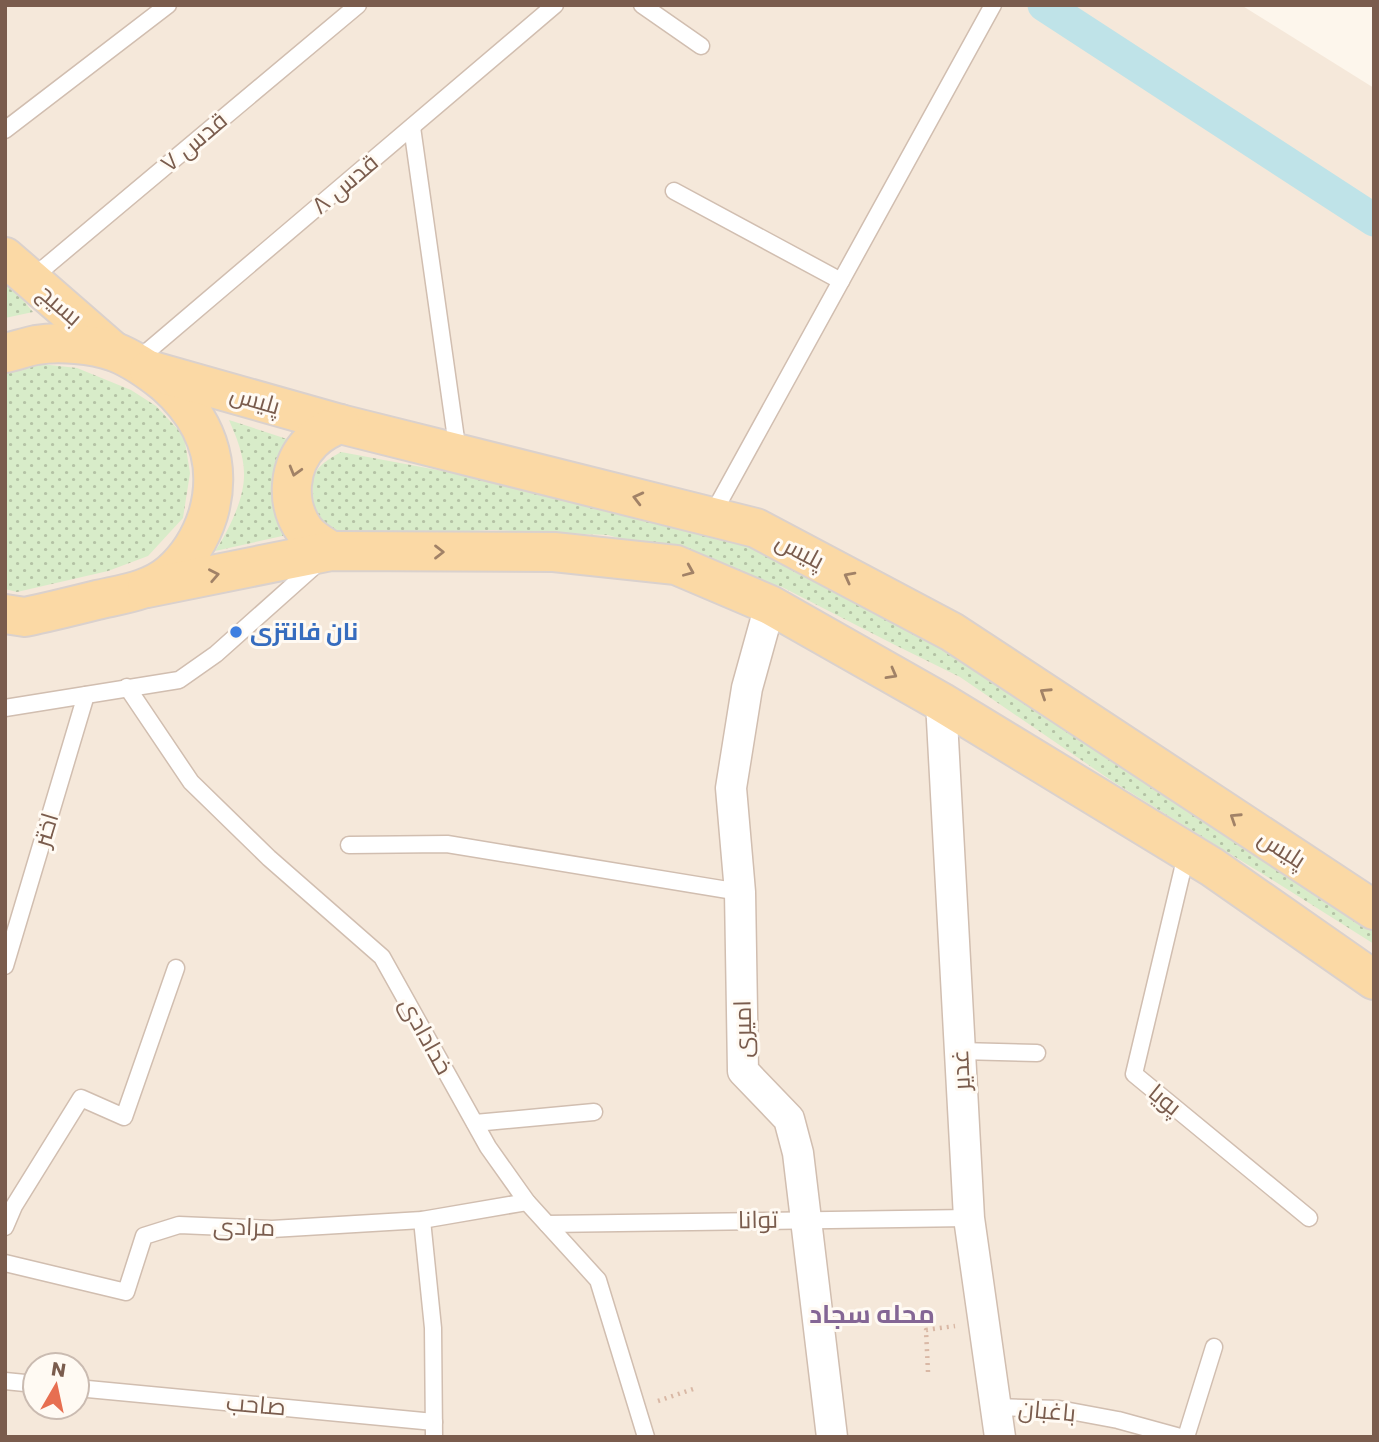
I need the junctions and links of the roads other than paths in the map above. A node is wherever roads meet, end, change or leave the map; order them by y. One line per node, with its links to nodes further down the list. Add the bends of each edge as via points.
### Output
1 (168, 5): 8 (lane)
2 (358, 5): 10 (lane, قدس ۷)
3 (555, 5): 7 (lane, قدس ۸)
4 (642, 5): 6 (lane)
5 (993, 5): 11 (lane)
6 (701, 46)
7 (411, 127): 13 (lane, قدس ۸); 15 (lane)
8 (5, 130)
9 (674, 191): 11 (lane)
10 (18, 268): 13 (main road, بسیج)
11 (841, 281): 16 (lane)
12 (5, 353): 13 (main road, پلیس, via 38,345 76,344)
13 (133, 361): 14 (main road, پلیس); 18 (main road, بسیج, via 178,395 196,417 214,471 212,499 191,552)
14 (340, 424): 15 (main road, پلیس); 17 (main road, one-way to 17, via 306,447 291,485 297,517 317,543)
15 (458, 453): 16 (main road, پلیس, one-way to 15)
16 (711, 517): 28 (main road, پلیس, one-way to 16, via 952,632 756,528)
17 (331, 551): 18 (main road, one-way to 17); 19 (main road, one-way to 19, via 554,552 676,565); 21 (lane, via 216,654 179,680)
18 (147, 589): 20 (main road, via 25,617)
19 (770, 605): 23 (main road, one-way to 23); 27 (street, امیری, via 747,688 731,788)
20 (5, 614)
21 (127, 687): 22 (lane); 35 (lane, خدادادی, via 191,782 382,957)
22 (86, 695): 24 (lane); 29 (lane, اختر)
23 (941, 702): 26 (main road); 32 (street, غدیر)
24 (5, 708)
25 (349, 845): 27 (lane, via 447,844)
26 (1187, 851): 31 (main road); 38 (lane, پویا, via 1134,1074)
27 (740, 892): 39 (street, امیری, via 743,1071 789,1119)
28 (1374, 909)
29 (5, 966)
30 (176, 968): 42 (lane, via 124,1117 81,1098)
31 (1374, 980)
32 (960, 1051): 33 (lane); 37 (street, غدیر)
33 (1037, 1053)
34 (594, 1112): 35 (lane)
35 (475, 1123): 36 (lane, خدادادی)
36 (527, 1202): 40 (lane, مرادی); 41 (lane, خدادادی)
37 (969, 1218): 39 (lane, توانا); 46 (street, غدیر)
38 (1309, 1218)
39 (806, 1219): 41 (lane, توانا); 49 (street, امیری)
40 (422, 1220): 43 (lane, مرادی, via 272,1229 179,1225 144,1236 126,1292); 47 (lane, via 433,1328)
41 (547, 1224): 48 (lane, خدادادی, via 598,1280)
42 (5, 1227)
43 (5, 1263)
44 (1214, 1347): 52 (lane)
45 (91, 1390): 47 (lane, صاحب)
46 (996, 1407): 50 (street, غدیر); 51 (lane, باغبان, via 1059,1409)
47 (434, 1429)
48 (646, 1437)
49 (832, 1437)
50 (1000, 1437)
51 (1180, 1437)
52 (1186, 1437)

